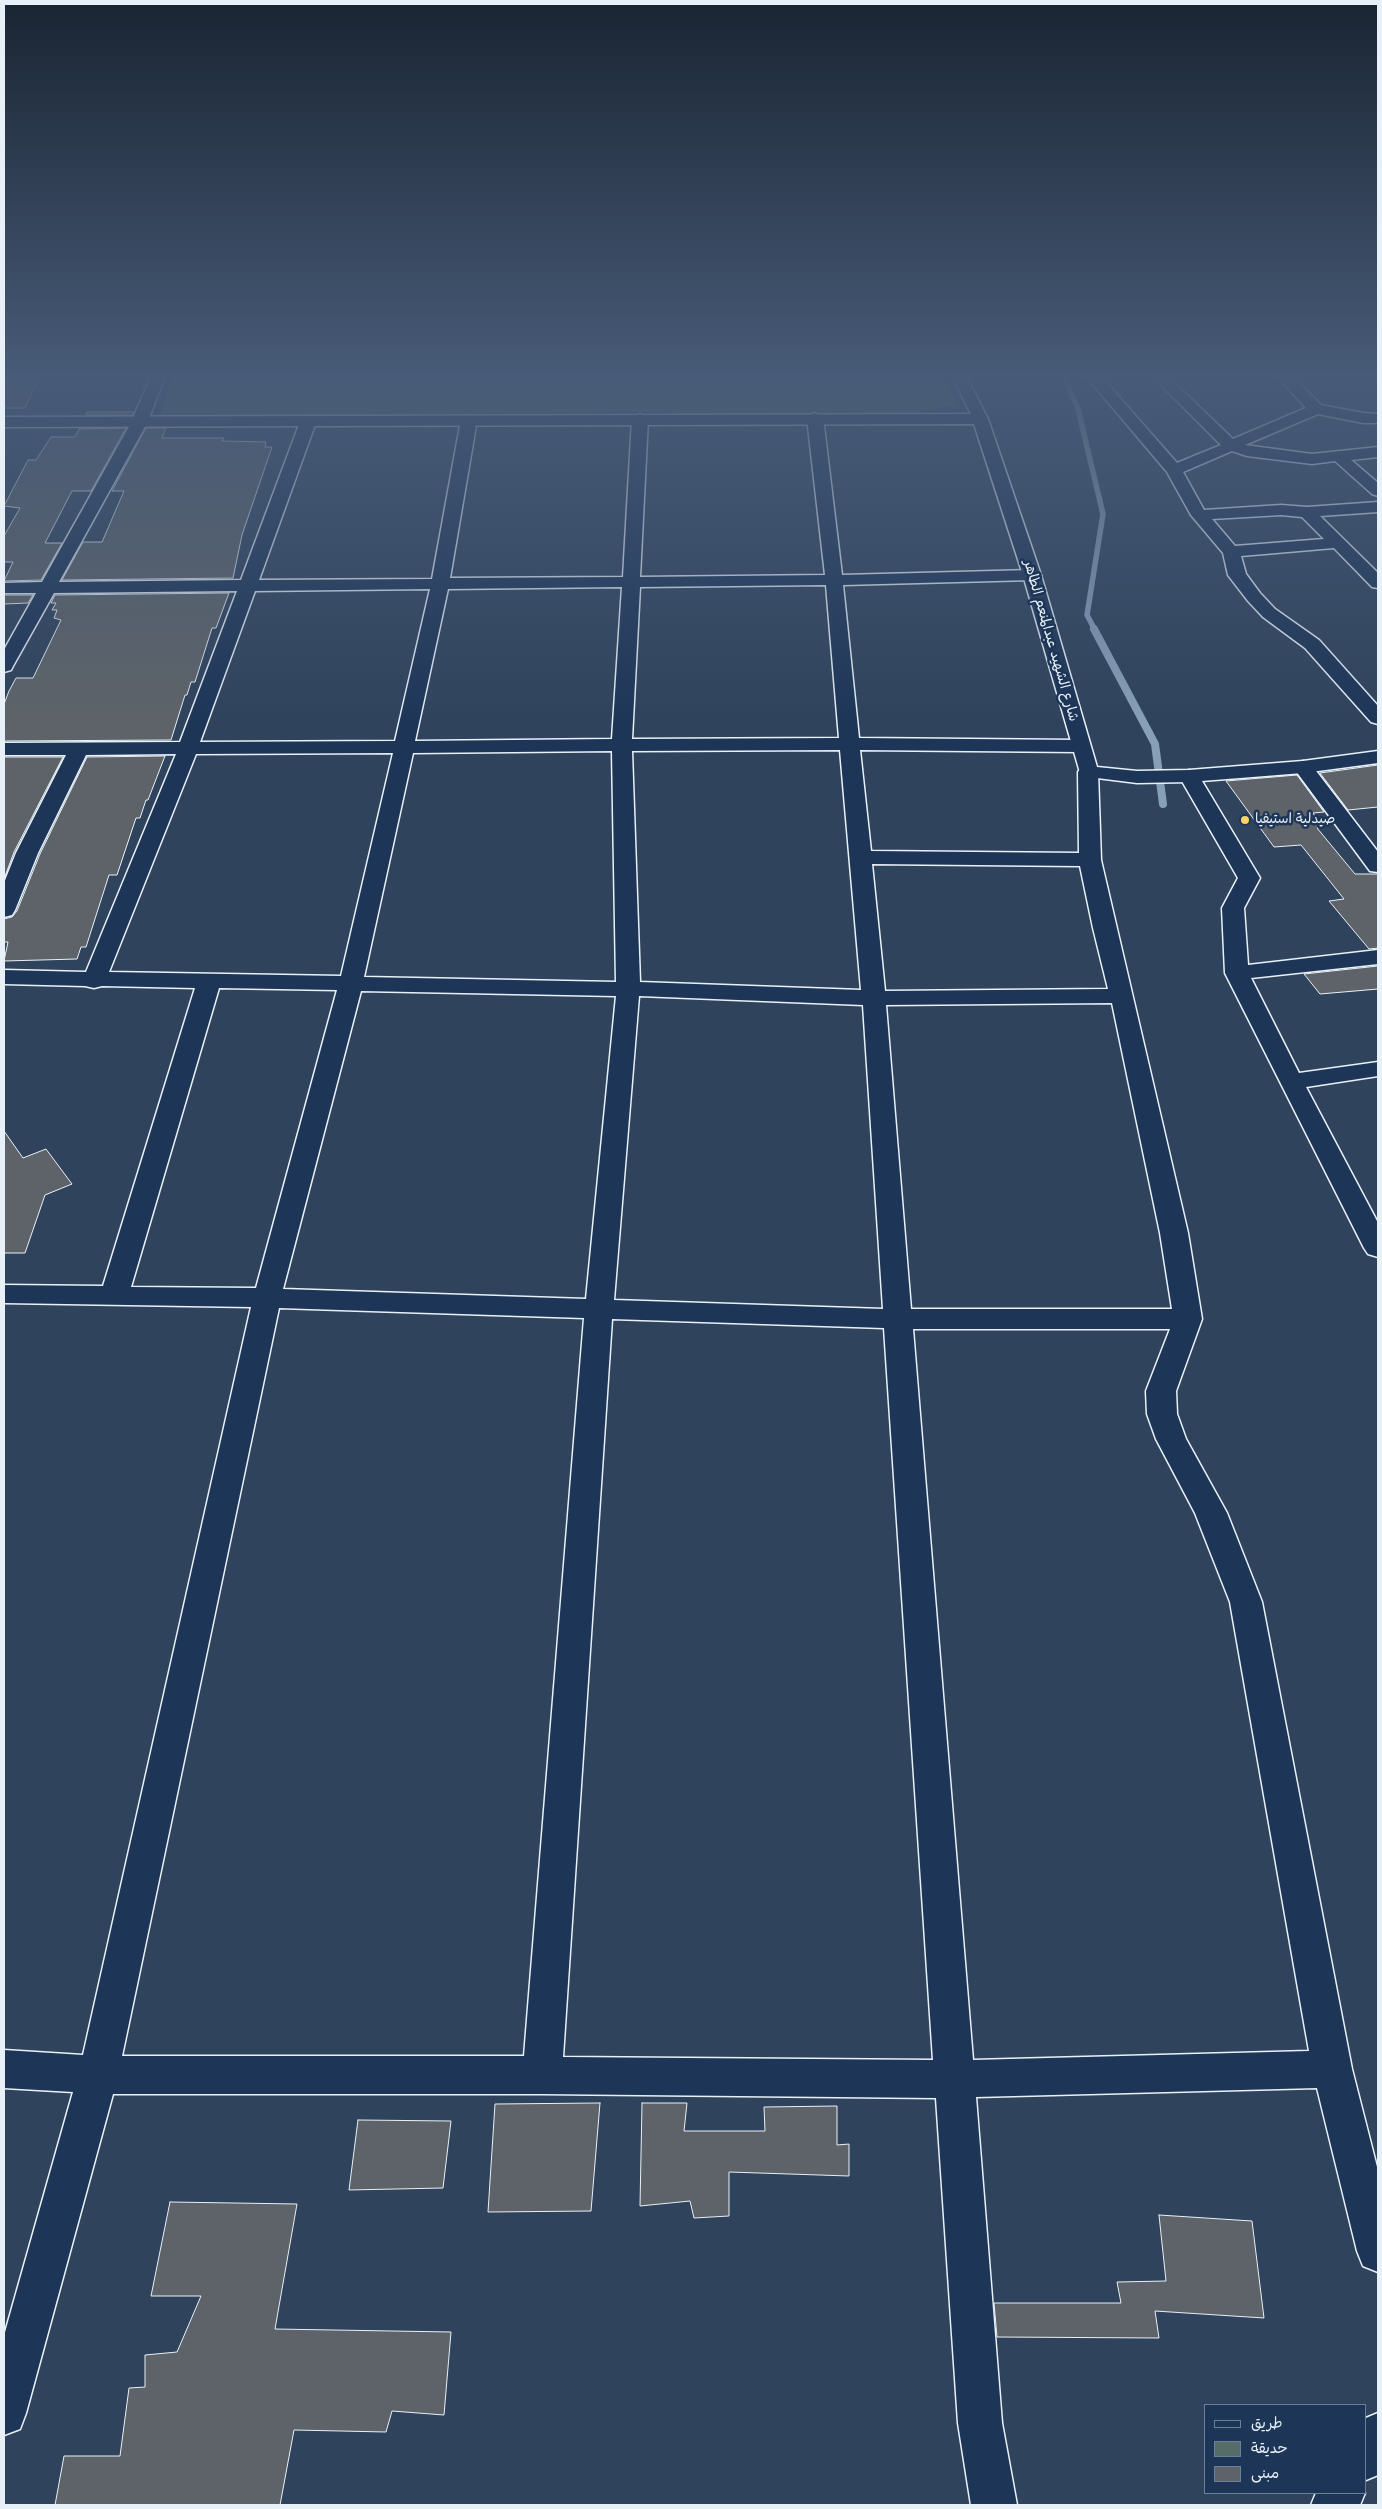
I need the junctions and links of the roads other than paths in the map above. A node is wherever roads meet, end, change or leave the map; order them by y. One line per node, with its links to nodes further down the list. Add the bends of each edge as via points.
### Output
1 (101, 491): 20 (street)
2 (283, 491): 18 (street)
3 (457, 491): 17 (street)
4 (636, 491): 15 (street)
5 (824, 491): 14 (street)
6 (1004, 491): 13 (street, شارع الشهيد عبدالمنعم الطاهر)
7 (1186, 491): 10 (street)
8 (1378, 507): 9 (street)
9 (1307, 512): 10 (street, via 1281,510); 11 (street)
10 (1199, 515): 12 (street)
11 (1337, 543): 12 (street); 16 (street)
12 (1231, 552): 22 (street, via 1237,575 1254,597 1269,613 1312,644)
13 (1032, 574): 14 (street); 30 (street, شارع الشهيد عبدالمنعم الطاهر)
14 (834, 580): 15 (street); 23 (street)
15 (630, 582): 17 (street); 25 (street)
16 (1378, 583)
17 (440, 585): 18 (street); 24 (street)
18 (249, 586): 20 (street); 27 (street)
19 (4, 588): 20 (street)
20 (46, 588): 21 (street)
21 (4, 666)
22 (1378, 718)
23 (848, 744): 25 (street); 30 (street); 33 (street)
24 (403, 746): 25 (street); 27 (street); 42 (street)
25 (622, 746): 43 (street)
26 (79, 748): 27 (street); 28 (street); 36 (street, via 27,853)
27 (188, 748): 40 (street)
28 (4, 749)
29 (1378, 757): 31 (street)
30 (1084, 759): 32 (street, via 1137,777); 34 (street, شارع الشهيد عبدالمنعم الطاهر)
31 (1303, 767): 32 (street); 35 (street)
32 (1189, 776): 38 (street, via 1249,878 1233,908)
33 (859, 857): 34 (street); 45 (street)
34 (1090, 860): 44 (street, شارع الشهيد عبدالمنعم الطاهر)
35 (1378, 866)
36 (4, 910)
37 (1378, 957): 38 (street)
38 (1237, 974): 47 (street)
39 (4, 977): 40 (street)
40 (94, 980): 41 (street)
41 (209, 982): 42 (street); 50 (street)
42 (351, 984): 43 (street); 51 (street)
43 (628, 989): 45 (street); 52 (street)
44 (1122, 996): 45 (street); 54 (street, شارع الشهيد عبدالمنعم الطاهر, via 1174,1233)
45 (874, 998): 53 (street)
46 (1378, 1070): 47 (street)
47 (1291, 1082): 48 (street)
48 (1378, 1248)
49 (4, 1294): 50 (street)
50 (114, 1296): 51 (street)
51 (267, 1298): 52 (street); 57 (street)
52 (599, 1307): 53 (street); 58 (street)
53 (897, 1319): 54 (street); 59 (street)
54 (1188, 1319): 56 (street, via 1161,1392 1162,1414 1171,1439 1211,1514 1246,1602)
55 (4, 2069): 57 (street)
56 (1332, 2069): 59 (street); 60 (street)
57 (98, 2075): 58 (street); 61 (street)
58 (542, 2075): 59 (street)
59 (954, 2079): 65 (street, via 980,2423)
60 (1378, 2251)
61 (4, 2413)
62 (1378, 2435): 63 (street)
63 (1367, 2455)
64 (1341, 2494): 66 (street)
65 (994, 2505)
66 (1334, 2505)

